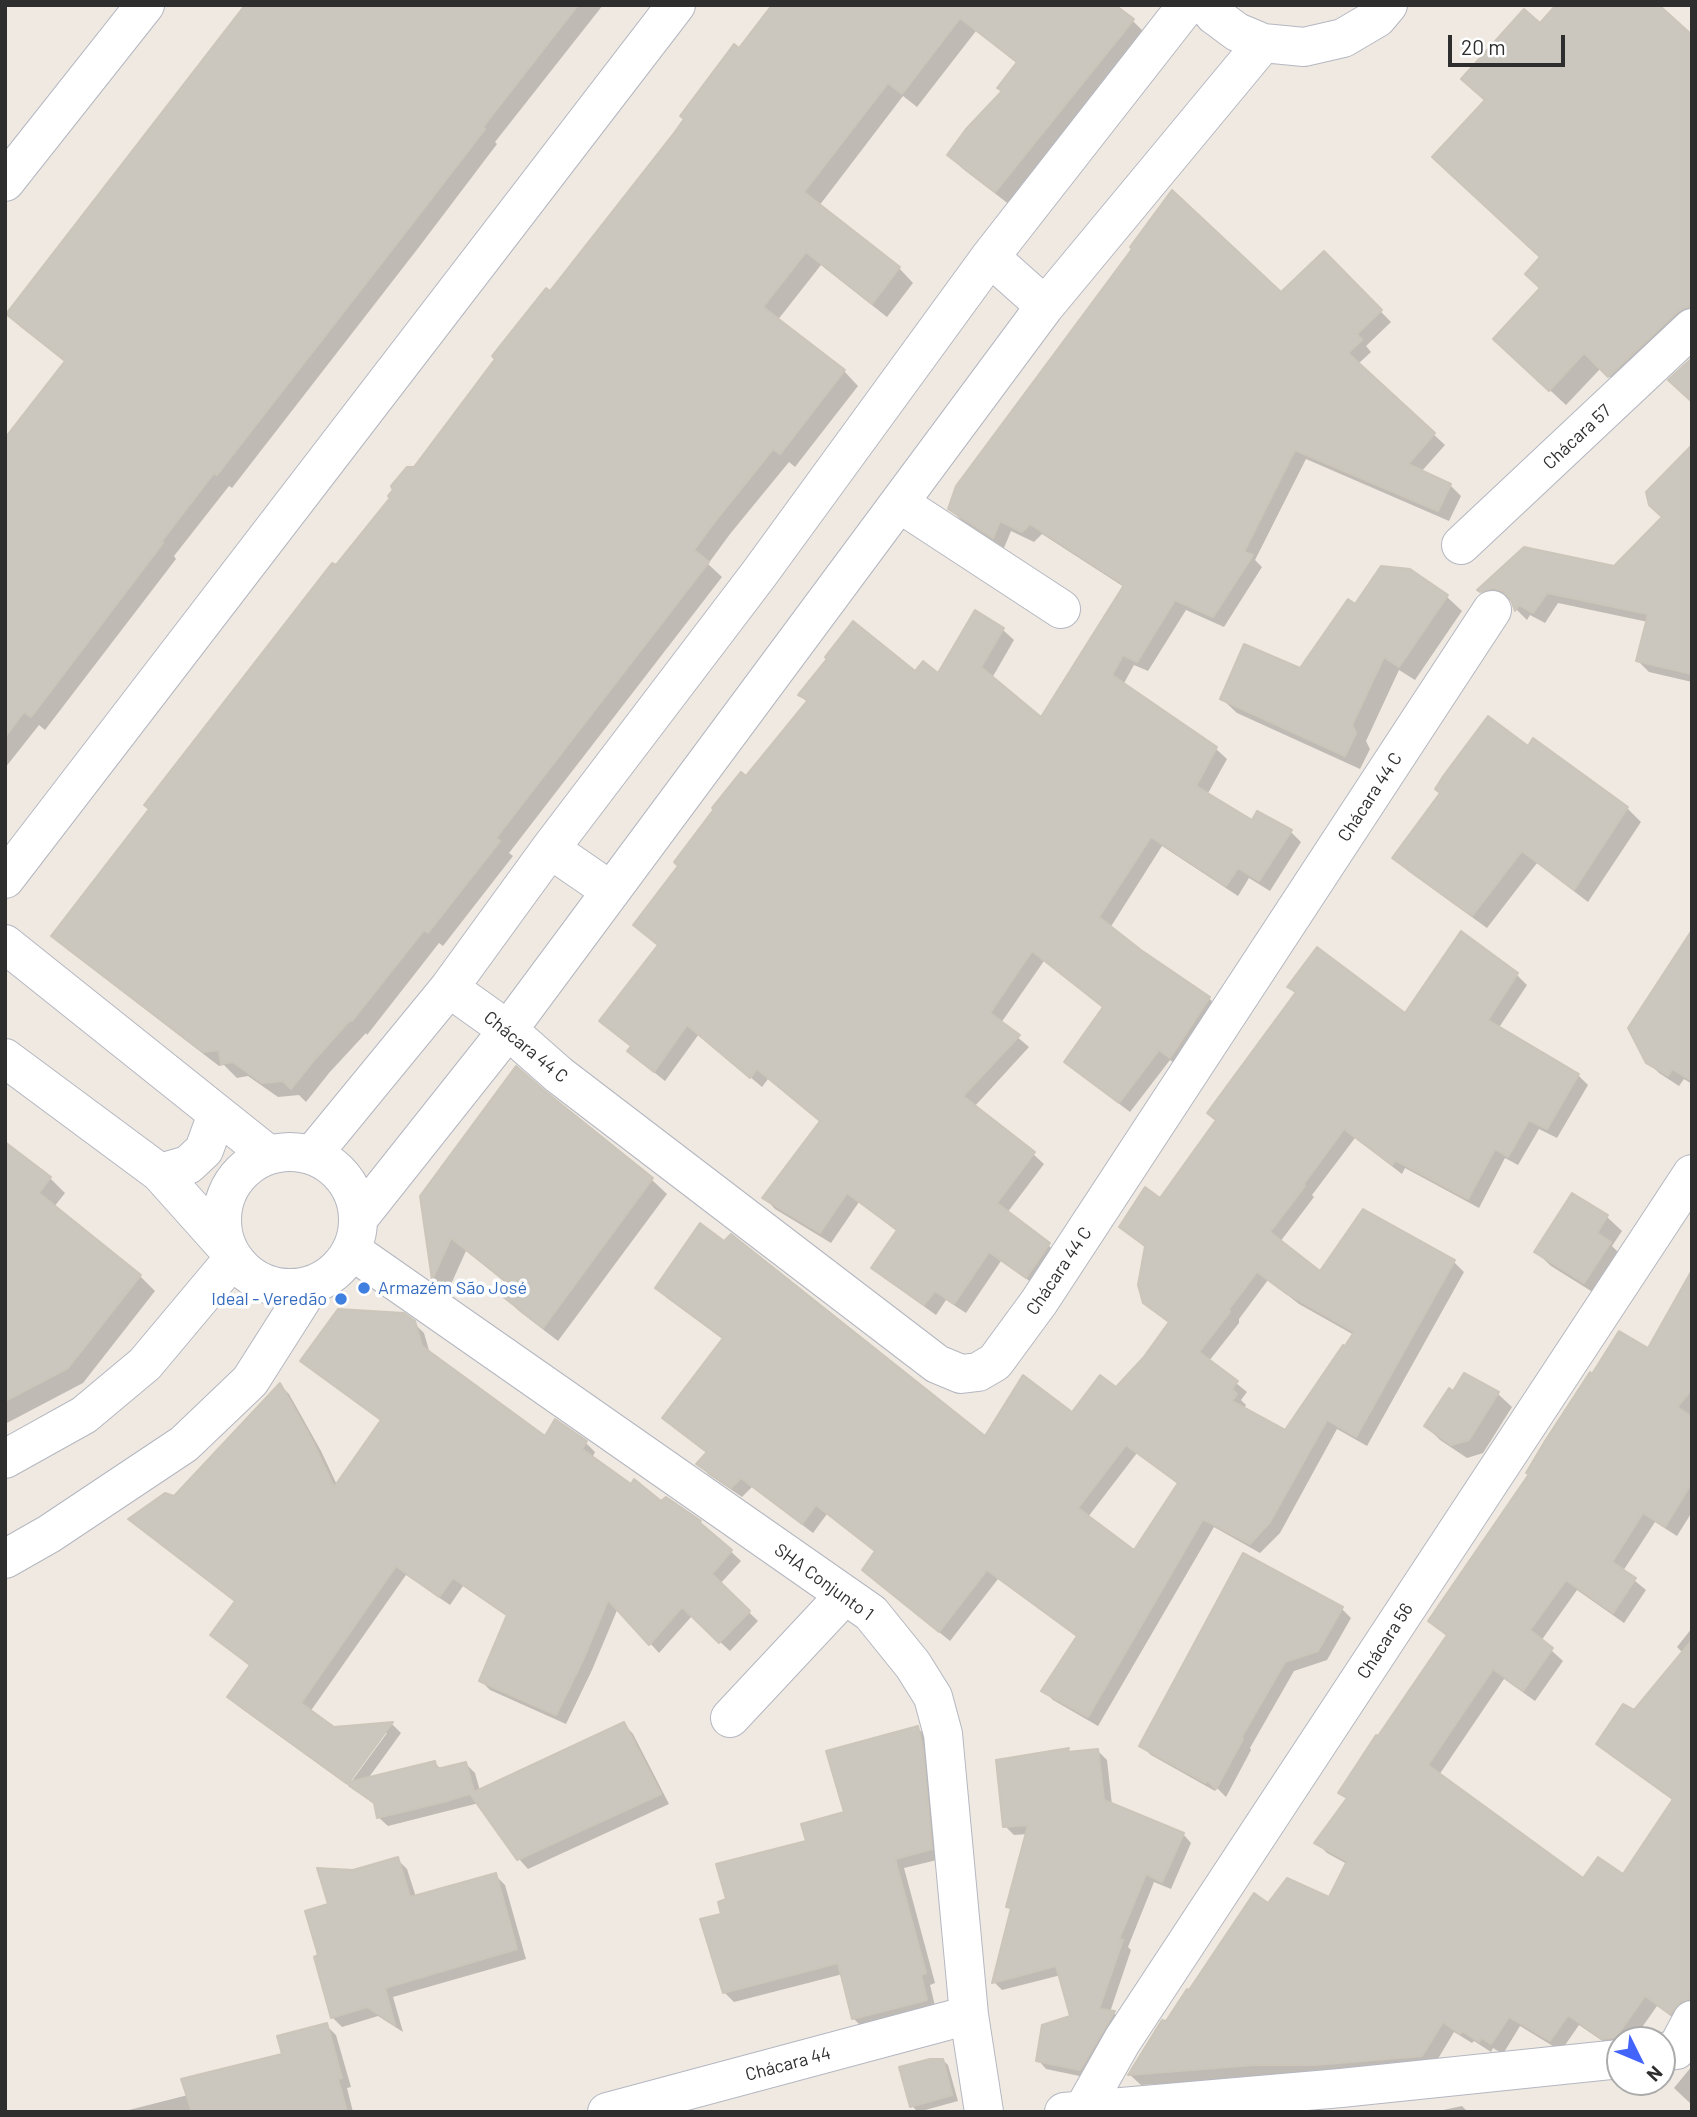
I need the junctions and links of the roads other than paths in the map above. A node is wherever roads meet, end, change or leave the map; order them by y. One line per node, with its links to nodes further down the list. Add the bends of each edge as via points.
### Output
1 (145, 5): 7 (street)
2 (676, 5): 16 (street)
3 (1187, 5): 8 (street)
4 (1206, 5): 6 (street, via 1237,32)
5 (1388, 5): 6 (street, via 1377,18 1343,38 1304,47)
6 (1264, 43): 9 (street)
7 (5, 182)
8 (990, 257): 9 (street); 15 (street, via 759,574)
9 (1045, 306): 11 (street)
10 (1692, 328): 12 (street, Chácara 57)
11 (899, 503): 13 (street); 17 (street)
12 (1461, 545)
13 (1060, 609)
14 (1492, 610): 20 (street, Chácara 44 C, via 1039,1302 995,1362 978,1372 961,1374 937,1364 559,1075)
15 (550, 849): 17 (street); 19 (street)
16 (5, 879)
17 (611, 891): 20 (street)
18 (5, 944): 22 (street)
19 (449, 988): 20 (street, Chácara 44 C); 24 (street)
20 (508, 1030): 27 (street)
21 (5, 1058): 25 (street)
22 (217, 1114): 23 (street); 25 (street, via 204,1150 188,1166)
23 (269, 1154): 24 (street, via 297,1151); 28 (street, via 249,1165 233,1182 223,1203 221,1226)
24 (312, 1155): 27 (street, via 345,1179 355,1198)
25 (160, 1173): 28 (street)
26 (1692, 1174): 37 (street, Chácara 56)
27 (355, 1234): 29 (street, via 341,1265); 32 (street, SHA Conjunto 1)
28 (230, 1254): 29 (street, via 248,1275 268,1285); 30 (street, via 145,1364 84,1415)
29 (311, 1285): 31 (street, via 250,1381 184,1444)
30 (5, 1459)
31 (5, 1559)
32 (845, 1594): 33 (street); 34 (street, SHA Conjunto 1, via 871,1613 933,1697 943,1734)
33 (730, 1718)
34 (969, 2015): 38 (street, Chácara 44); 39 (street, SHA Conjunto 1)
35 (1606, 2061): 36 (street, Chácara 56)
36 (1343, 2100): 37 (street, Chácara 56)
37 (1074, 2111)
38 (607, 2112)
39 (984, 2112)

